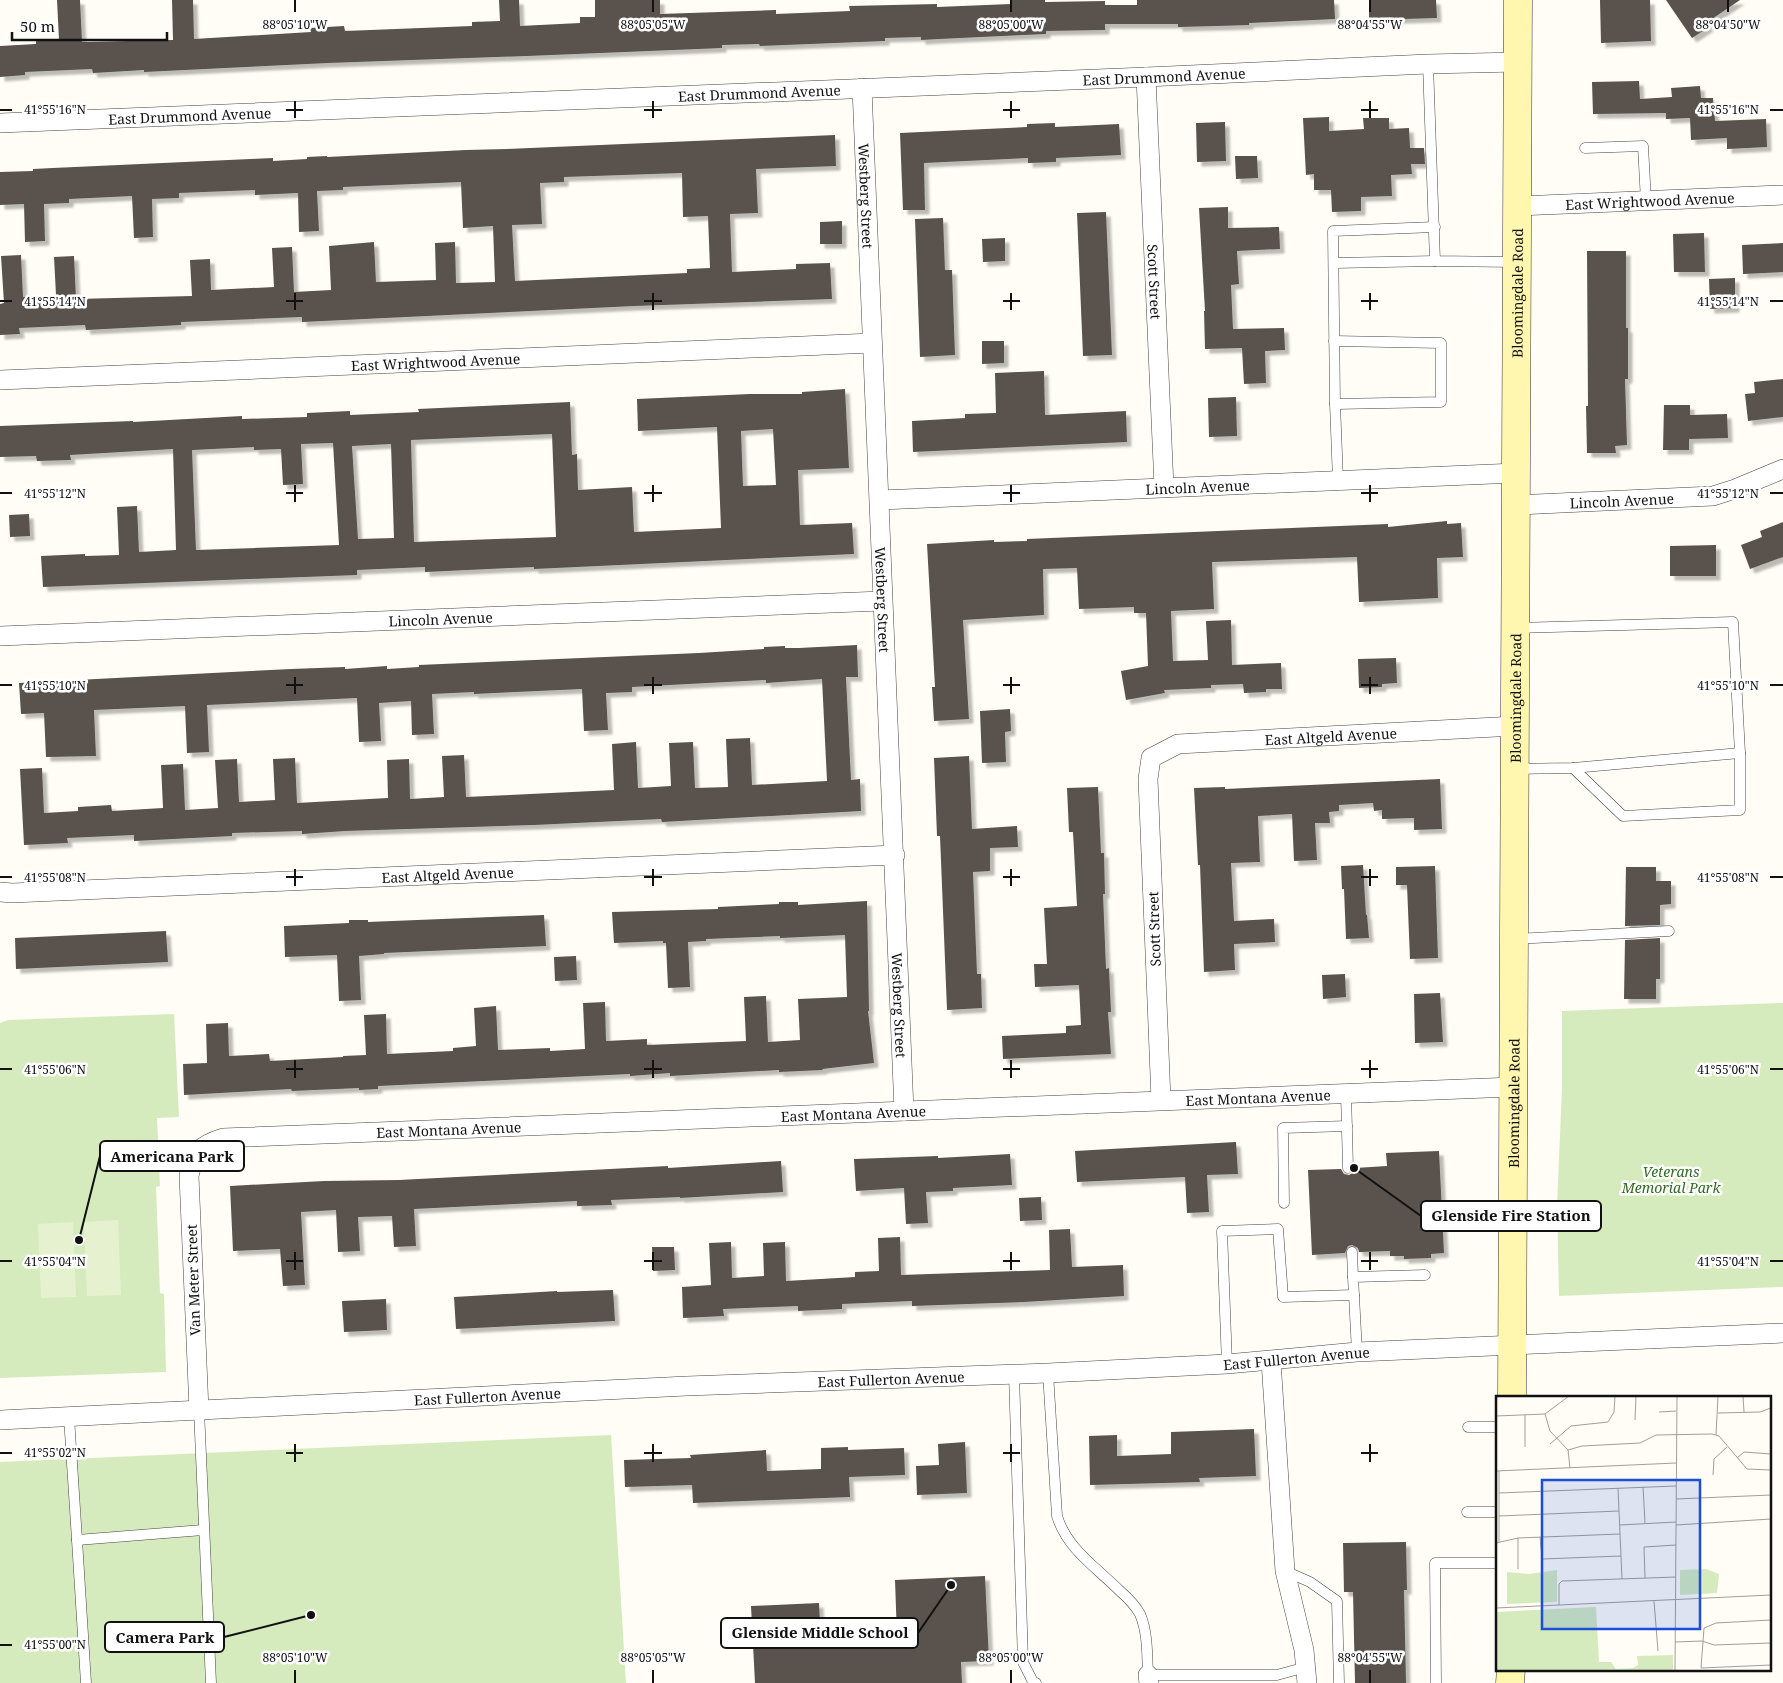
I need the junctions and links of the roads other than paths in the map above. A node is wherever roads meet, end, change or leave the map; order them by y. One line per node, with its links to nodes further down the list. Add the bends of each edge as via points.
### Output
1 (1518, 0): 2 (main road, Bloomingdale Road)
2 (1518, 62): 3 (street, East Drummond Avenue); 10 (main road, Bloomingdale Road)
3 (1428, 64): 4 (street, East Drummond Avenue); 11 (lane)
4 (1146, 77): 5 (street, East Drummond Avenue); 22 (street, Scott Street)
5 (862, 88): 6 (street, East Drummond Avenue); 16 (street, Westberg Street)
6 (0, 123)
7 (1585, 148): 9 (lane, via 1643,146)
8 (1783, 196): 9 (street, East Wrightwood Avenue)
9 (1646, 201): 10 (street, East Wrightwood Avenue)
10 (1518, 206): 13 (main road, Bloomingdale Road)
11 (1435, 227): 12 (lane); 14 (lane, via 1333,231)
12 (1435, 261): 13 (lane); 14 (lane)
13 (1517, 262): 20 (main road, Bloomingdale Road)
14 (1334, 263): 15 (lane)
15 (1334, 341): 18 (lane); 18 (lane, via 1441,343 1441,402)
16 (872, 343): 17 (street, East Wrightwood Avenue); 23 (street, Westberg Street)
17 (0, 380)
18 (1335, 404): 21 (lane)
19 (1783, 469): 24 (street, Lincoln Avenue, via 1713,496)
20 (1516, 473): 21 (street, Lincoln Avenue); 24 (main road, Bloomingdale Road)
21 (1338, 480): 22 (street, Lincoln Avenue)
22 (1164, 487): 23 (street, Lincoln Avenue)
23 (880, 500): 25 (street, Westberg Street)
24 (1516, 505): 26 (main road, Bloomingdale Road)
25 (882, 600): 27 (street, Lincoln Avenue); 33 (street, Westberg Street)
26 (1516, 628): 28 (main road, Bloomingdale Road); 29 (lane, via 1733,622)
27 (0, 636)
28 (1515, 726): 30 (street, East Altgeld Avenue, via 1178,744); 32 (main road, Bloomingdale Road)
29 (1740, 752): 31 (lane); 31 (lane, via 1740,810 1624,816)
30 (1151, 758): 39 (street, Scott Street, via 1148,780)
31 (1573, 768): 32 (lane)
32 (1515, 769): 36 (main road, Bloomingdale Road)
33 (895, 855): 34 (street, East Altgeld Avenue); 40 (street, Westberg Street)
34 (0, 892)
35 (1669, 931): 36 (lane)
36 (1515, 939): 37 (main road, Bloomingdale Road)
37 (1513, 1087): 38 (street, East Montana Avenue); 50 (main road, Bloomingdale Road)
38 (1346, 1093): 39 (street, East Montana Avenue); 41 (lane)
39 (1161, 1100): 40 (street, East Montana Avenue)
40 (904, 1111): 42 (street, East Montana Avenue, via 223,1138)
41 (1347, 1126): 43 (lane); 44 (lane, via 1283,1128)
42 (198, 1151): 57 (street, Van Meter Street, via 189,1176)
43 (1348, 1168)
44 (1284, 1203)
45 (1352, 1252): 47 (lane)
46 (1425, 1274): 47 (lane)
47 (1352, 1277): 48 (lane)
48 (1354, 1295): 51 (lane); 53 (lane, via 1283,1297 1278,1229 1222,1231)
49 (1783, 1333): 50 (street, East Fullerton Avenue)
50 (1513, 1344): 51 (street, East Fullerton Avenue); 56 (main road, Bloomingdale Road)
51 (1357, 1352): 52 (street, East Fullerton Avenue)
52 (1271, 1361): 53 (street, East Fullerton Avenue); 67 (street)
53 (1227, 1364): 54 (street, East Fullerton Avenue)
54 (1048, 1373): 55 (street, East Fullerton Avenue); 70 (lane, via 1057,1516 1061,1530 1076,1551 1132,1602 1140,1614)
55 (1014, 1374): 57 (street, East Fullerton Avenue); 73 (lane, via 1023,1662)
56 (1512, 1396)
57 (199, 1410): 58 (street, East Fullerton Avenue); 64 (lane)
58 (69, 1417): 59 (street, East Fullerton Avenue); 65 (lane)
59 (0, 1420)
60 (1468, 1427): 61 (lane)
61 (1496, 1427)
62 (1467, 1512): 63 (lane)
63 (1496, 1512)
64 (203, 1530): 65 (lane); 72 (lane)
65 (77, 1540): 71 (lane)
66 (1496, 1563): 75 (lane, via 1435,1563)
67 (1285, 1571): 69 (street, via 1304,1650); 74 (lane, via 1310,1582 1336,1601)
68 (1511, 1670): 76 (main road)
69 (1306, 1675): 70 (lane)
70 (1148, 1679)
71 (86, 1683)
72 (211, 1683)
73 (1036, 1683)
74 (1339, 1683)
75 (1436, 1683)
76 (1510, 1683)

